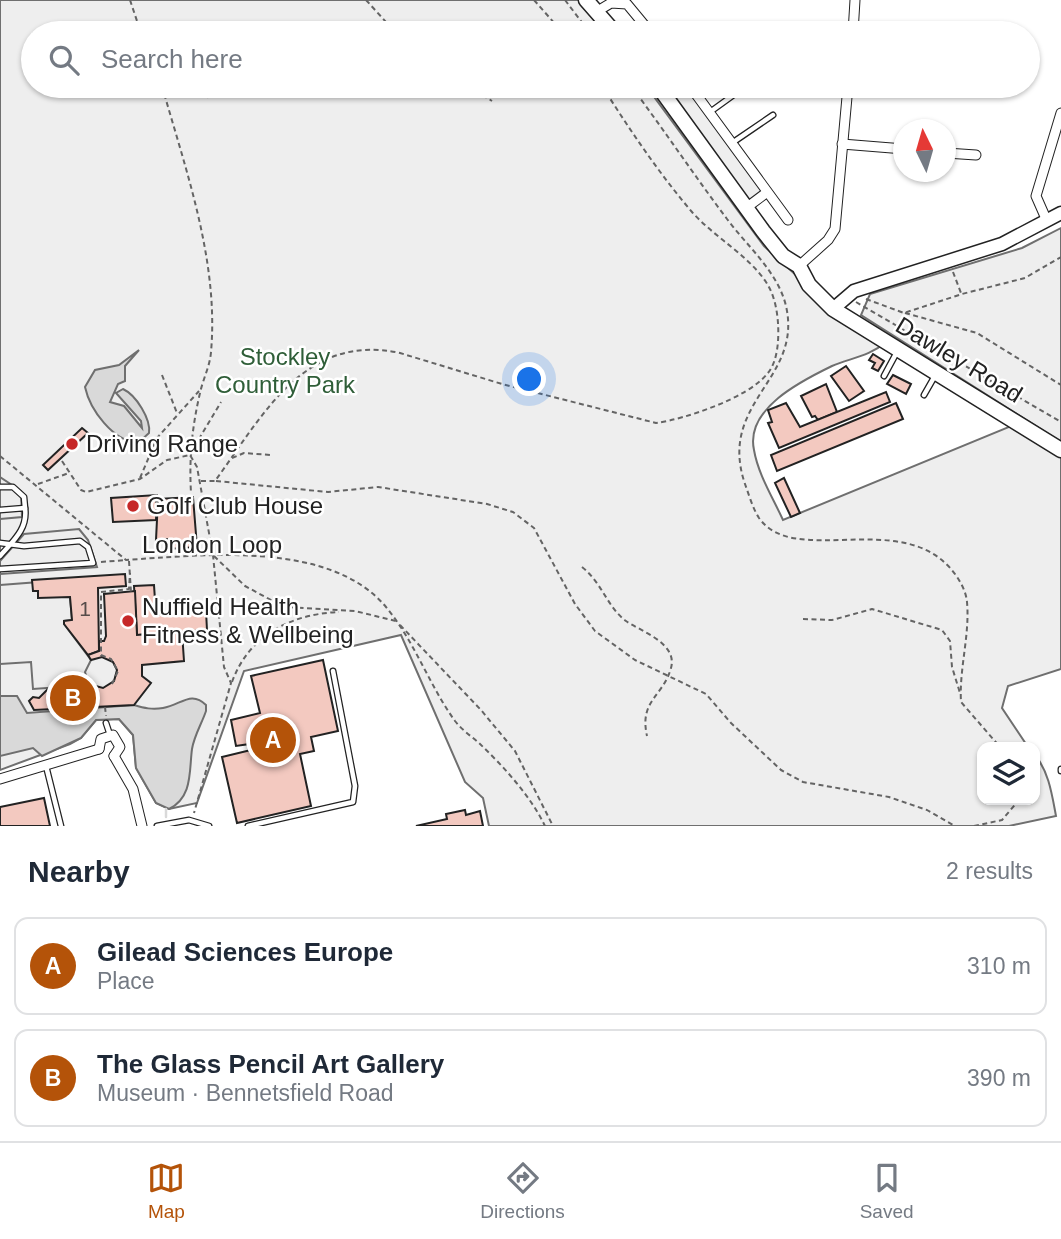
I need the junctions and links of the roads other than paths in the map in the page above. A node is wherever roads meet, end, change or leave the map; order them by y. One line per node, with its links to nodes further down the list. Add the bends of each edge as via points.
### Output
1 (586, 0): 3 (main road)
2 (855, 0): 6 (street)
3 (596, 12): 4 (main road); 5 (street, via 611,4 626,4)
4 (604, 21)
5 (641, 21)
6 (854, 21)
7 (667, 98): 20 (main road, Dawley Road)
8 (698, 98): 11 (street)
9 (730, 98): 11 (lane)
10 (847, 98): 15 (street)
11 (709, 113): 14 (street)
12 (1061, 113): 23 (street, via 1036,196)
13 (773, 115): 14 (lane)
14 (731, 143): 19 (street)
15 (842, 144): 16 (street); 24 (street, via 833,233)
16 (893, 148)
17 (956, 154): 18 (street)
18 (976, 155)
19 (766, 193): 20 (street); 22 (street)
20 (746, 208): 24 (main road, Dawley Road, via 779,251)
21 (1061, 213): 23 (street)
22 (788, 220)
23 (1047, 220): 25 (street, via 1002,244 863,287)
24 (799, 266): 25 (main road, Dawley Road, via 809,285)
25 (833, 309): 26 (main road, Dawley Road)
26 (898, 350): 27 (main road, Dawley Road); 28 (lane)
27 (936, 373): 29 (lane); 30 (main road, Dawley Road)
28 (884, 376)
29 (924, 395)
30 (1061, 450)
31 (0, 487): 32 (lane, via 13,486 24,496)
32 (25, 508): 33 (lane); 35 (lane, via 24,529)
33 (0, 510)
34 (0, 543): 35 (lane)
35 (10, 544): 36 (lane); 37 (lane, via 80,541 88,547 93,563)
36 (0, 556)
37 (0, 569)
38 (333, 671): 49 (lane, via 355,786 353,802)
39 (106, 723): 40 (lane)
40 (110, 735): 41 (street, via 101,739); 42 (street, via 120,743)
41 (99, 749): 42 (street, via 103,755); 43 (street)
42 (114, 755): 46 (street, via 133,789)
43 (46, 765): 44 (street); 45 (lane)
44 (0, 779)
45 (61, 826)
46 (142, 826)
47 (157, 826): 48 (lane, via 189,820)
48 (209, 826)
49 (248, 826)

